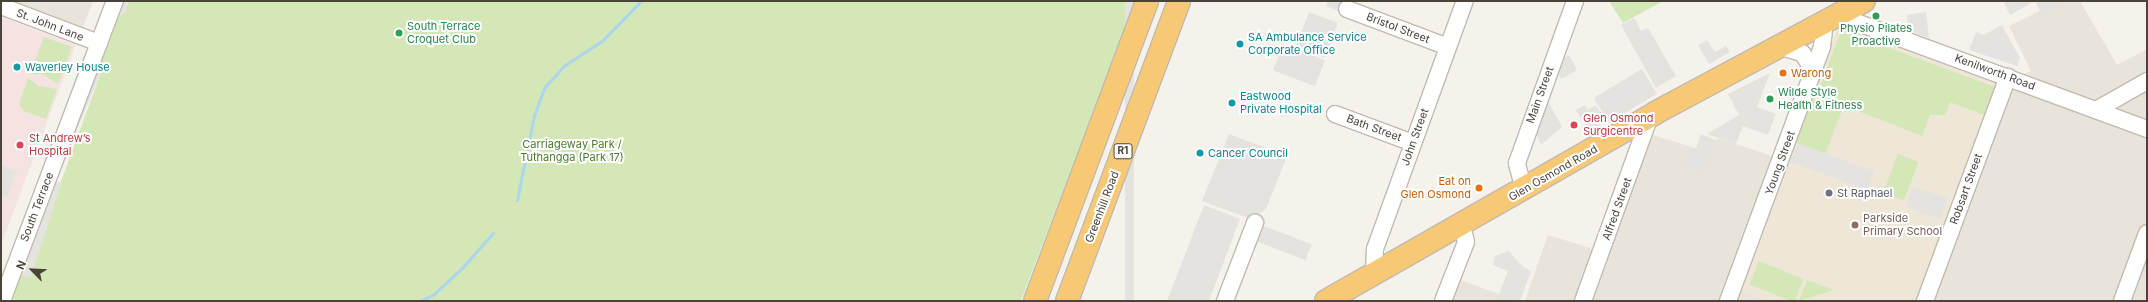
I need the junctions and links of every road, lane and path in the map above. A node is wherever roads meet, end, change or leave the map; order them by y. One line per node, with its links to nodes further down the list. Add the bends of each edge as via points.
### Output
1 (115, 1): 10 (street, South Terrace)
2 (1147, 1): 28 (highway)
3 (1179, 1): 29 (highway, Greenhill Road / R1)
4 (1465, 1): 11 (street, John Street)
5 (1575, 1): 21 (street, Main Street, via 1517,163)
6 (1, 6): 10 (street, St. John Lane)
7 (1855, 6): 9 (highway, Glen Osmond Road); 14 (street, Kenilworth Road, via 1856,22)
8 (1347, 9): 11 (street, Bristol Street)
9 (1824, 23): 12 (highway, Glen Osmond Road); 13 (street, Young Street, via 1822,47)
10 (99, 44): 26 (street, South Terrace)
11 (1448, 47): 20 (street, John Street)
12 (1781, 47): 13 (street, via 1802,53); 18 (highway, Glen Osmond Road)
13 (1814, 71): 34 (street, Young Street)
14 (2008, 77): 16 (street, Kenilworth Road); 35 (street, Robsart Street)
15 (2147, 81): 16 (street)
16 (2096, 110): 19 (street, Kenilworth Road)
17 (1335, 114): 20 (street, Bath Street)
18 (1650, 116): 21 (highway, Glen Osmond Road); 33 (street, Alfred Street)
19 (2147, 129)
20 (1413, 143): 25 (street, John Street, via 1375,249)
21 (1524, 190): 23 (highway, Glen Osmond Road)
22 (1255, 223): 30 (street)
23 (1462, 225): 25 (highway, Glen Osmond Road); 32 (street, via 1466,242)
24 (2147, 233): 36 (street)
25 (1374, 275): 31 (highway, Glen Osmond Road)
26 (5, 281): 27 (street, South Terrace)
27 (2, 301)
28 (1035, 301)
29 (1067, 301)
30 (1225, 301)
31 (1326, 301)
32 (1443, 301)
33 (1583, 301)
34 (1728, 301)
35 (1925, 301)
36 (2122, 301)

